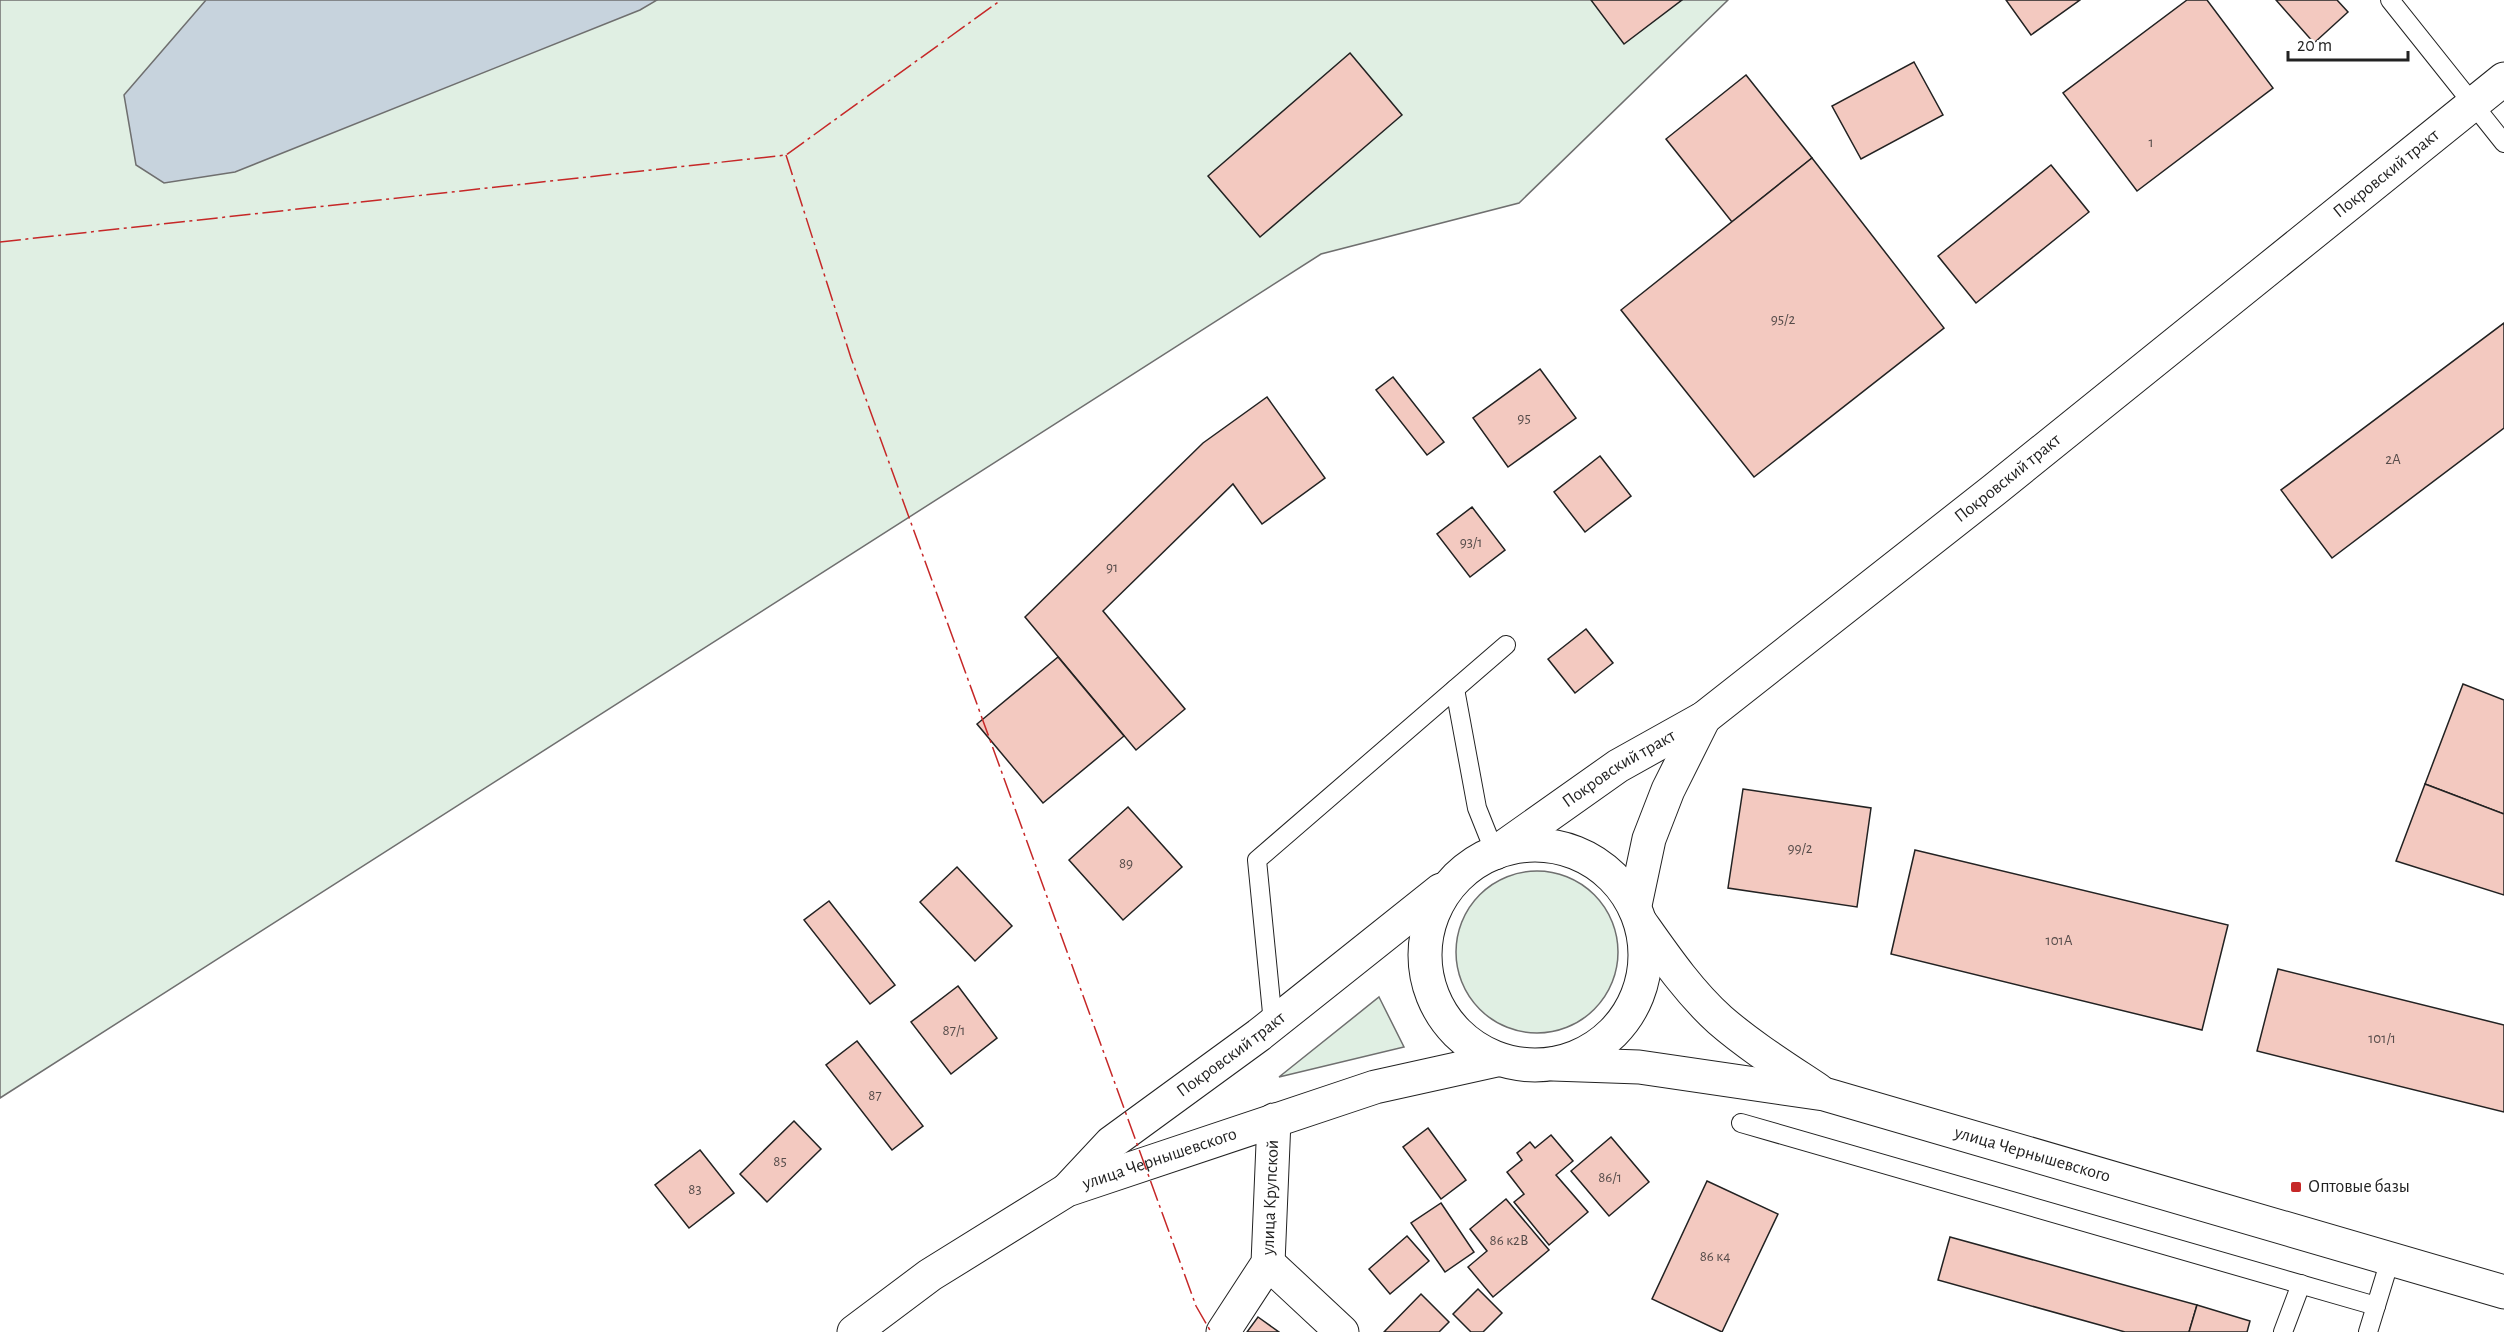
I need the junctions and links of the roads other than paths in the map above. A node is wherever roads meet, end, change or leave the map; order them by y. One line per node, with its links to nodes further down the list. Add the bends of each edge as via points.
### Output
1 (2391, 0): 3 (lane)
2 (2504, 79): 3 (main road, Покровский тракт)
3 (2473, 104): 4 (lane); 7 (main road, Покровский тракт)
4 (2504, 143)
5 (1506, 645): 6 (lane)
6 (1455, 689): 8 (lane, via 1477,808); 11 (lane, via 1257,860)
7 (1704, 718): 8 (main road, Покровский тракт, via 1618,766); 10 (main road, via 1649,839)
8 (1495, 853): 9 (main road, Покровский тракт); 10 (main road, via 1519,846 1568,850 1611,876)
9 (1454, 879): 11 (main road, Покровский тракт); 12 (main road, via 1430,922 1425,950 1427,978 1436,1004 1451,1028 1473,1047)
10 (1637, 913): 13 (main road, via 1645,952 1636,999 1623,1022 1604,1041 1581,1056); 14 (main road, via 1677,974 1719,1019)
11 (1274, 1023): 17 (main road, Покровский тракт, via 1111,1143)
12 (1497, 1060): 13 (main road); 15 (main road, улица Чернышевского, via 1375,1087)
13 (1553, 1064): 14 (main road, улица Чернышевского, via 1639,1067)
14 (1824, 1094): 18 (main road, улица Чернышевского)
15 (1274, 1120): 17 (main road, улица Чернышевского); 19 (main road, улица Крупской)
16 (1741, 1123): 20 (lane)
17 (1067, 1190): 23 (main road, улица Чернышевского, via 930,1275)
18 (2390, 1260): 21 (main road, улица Чернышевского); 22 (lane)
19 (1268, 1263): 24 (main road, улица Крупской); 25 (main road)
20 (2301, 1284): 22 (lane); 26 (lane)
21 (2504, 1292)
22 (2376, 1306): 27 (lane)
23 (854, 1332)
24 (1223, 1332)
25 (1342, 1332)
26 (2283, 1332)
27 (2368, 1332)

